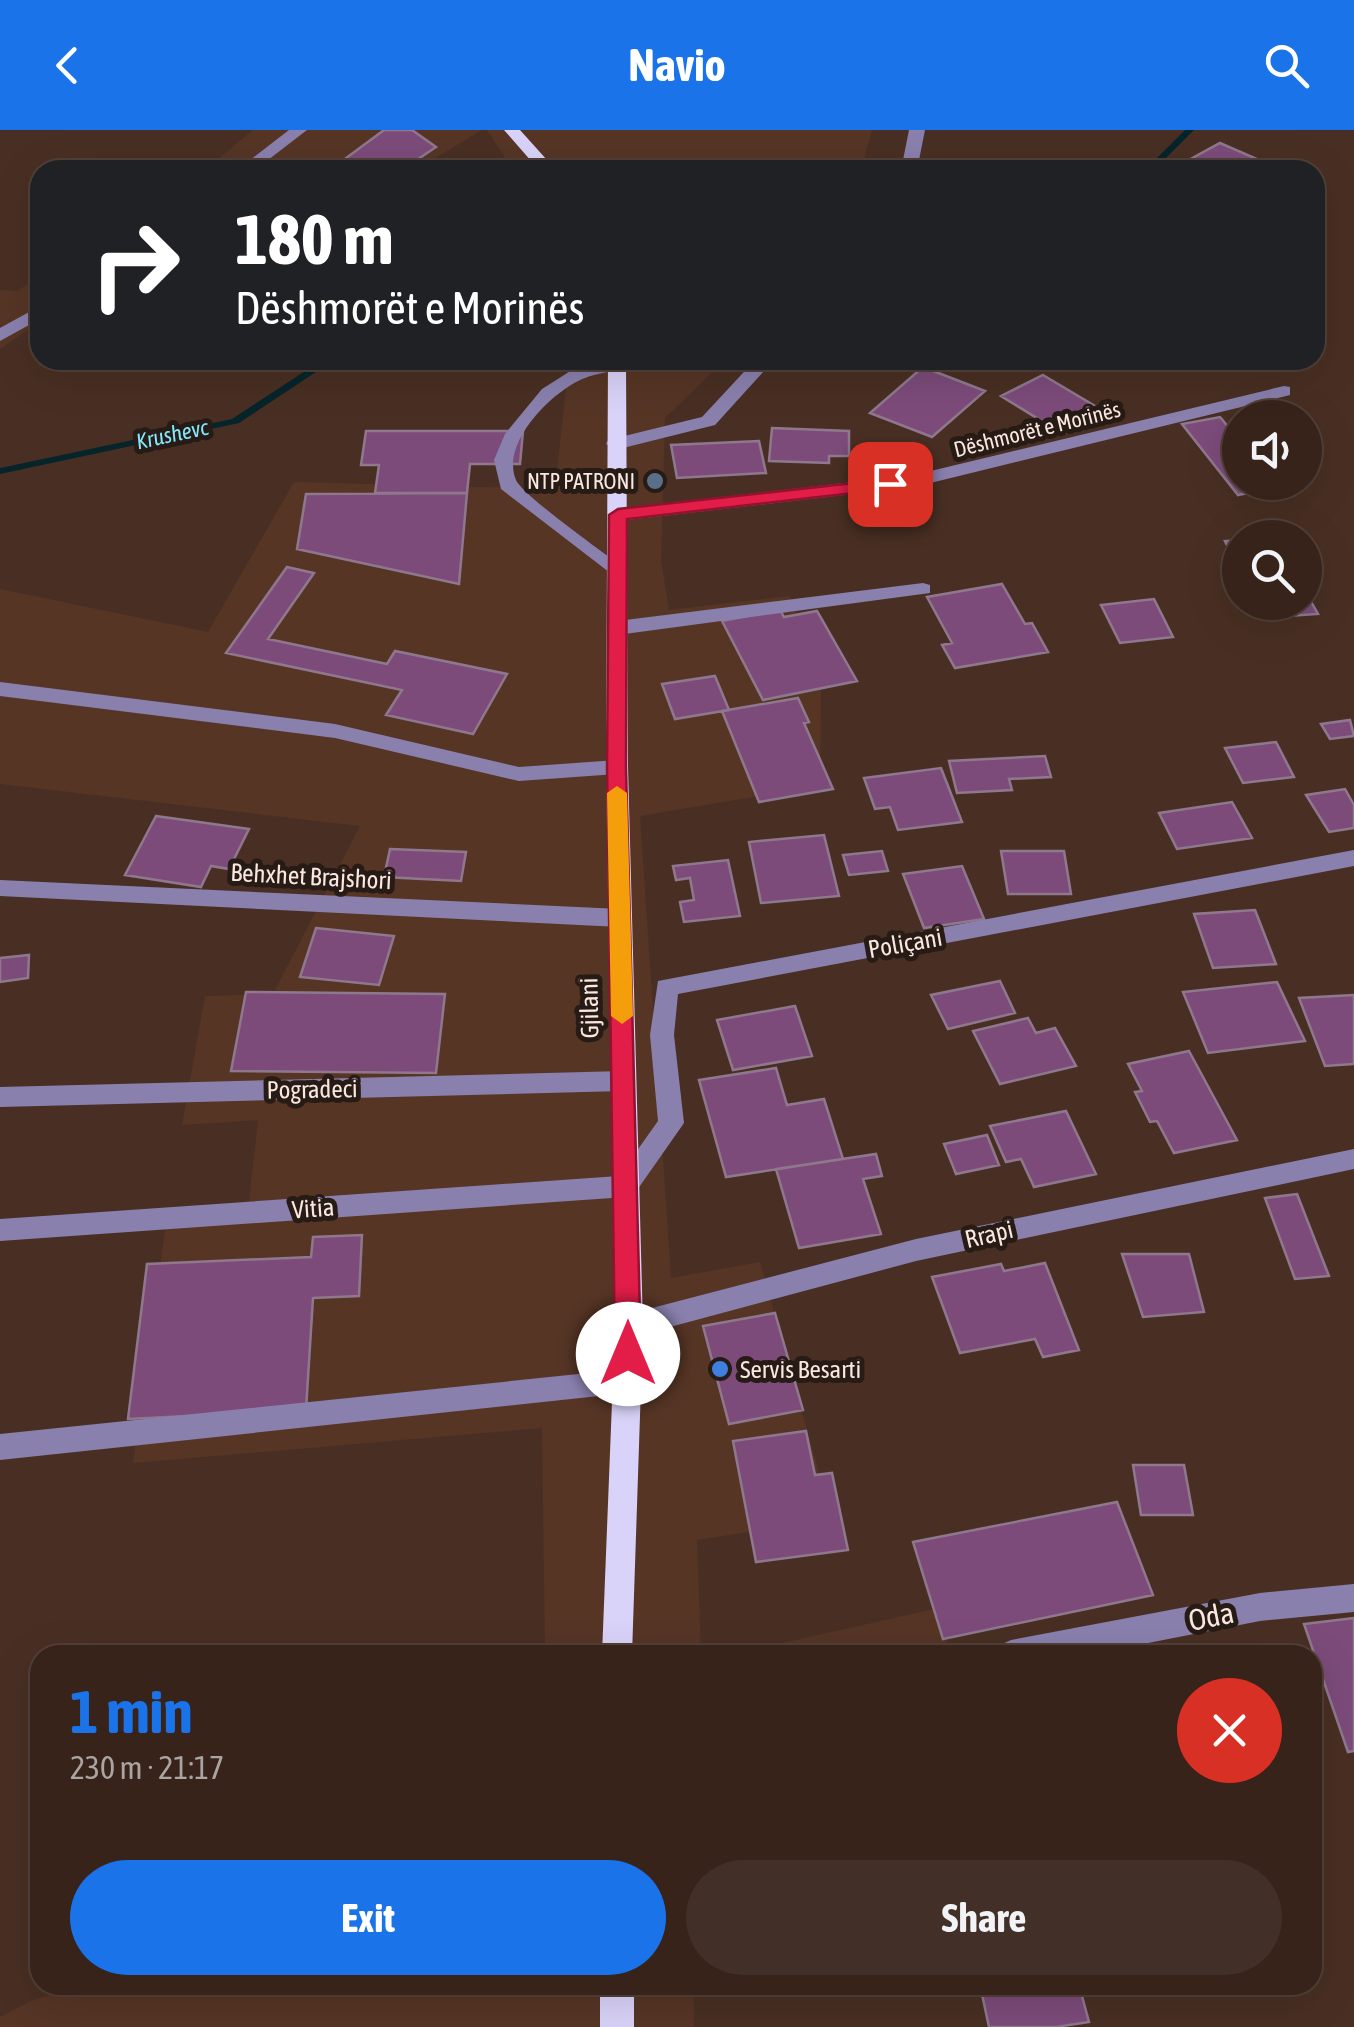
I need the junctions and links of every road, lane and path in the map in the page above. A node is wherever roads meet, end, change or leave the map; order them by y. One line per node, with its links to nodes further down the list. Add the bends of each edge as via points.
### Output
1 (299, 130): 4 (street)
2 (512, 130): 5 (main road)
3 (917, 130): 6 (street)
4 (258, 160)
5 (539, 160)
6 (911, 160)
7 (30, 317): 8 (street)
8 (0, 336)
9 (591, 370): 15 (street, via 548,394 514,434 503,460 508,485)
10 (617, 370): 13 (main road, Gjilani)
11 (756, 370): 13 (street, via 708,421)
12 (1284, 391): 14 (street, Dëshmorët e Morinës, via 914,481)
13 (615, 444): 14 (main road, Gjilani)
14 (618, 515): 15 (main road, Gjilani)
15 (618, 573): 17 (main road, Gjilani)
16 (924, 589): 17 (street)
17 (618, 628): 19 (main road, Gjilani)
18 (0, 689): 19 (street, via 335,731 519,774)
19 (616, 767): 22 (main road, Gjilani)
20 (1354, 858): 26 (street, Poliçani, via 667,987 662,1034 672,1124)
21 (0, 888): 22 (street, Behxhet Brajshori)
22 (620, 918): 23 (main road, Gjilani)
23 (623, 1082): 24 (street, Pogradeci); 26 (main road, Gjilani)
24 (0, 1097)
25 (1354, 1159): 28 (street, Rrapi, via 916,1250)
26 (626, 1186): 27 (street, Vitia); 28 (main road, Gjilani)
27 (0, 1230)
28 (629, 1326): 29 (main road, Gjilani)
29 (627, 1381): 30 (street); 32 (main road, Gjilani)
30 (0, 1447)
31 (1354, 1598): 33 (street, Oda, via 1260,1607)
32 (616, 1645)
33 (1063, 1645)
34 (617, 1995): 35 (main road)
35 (617, 2027)

